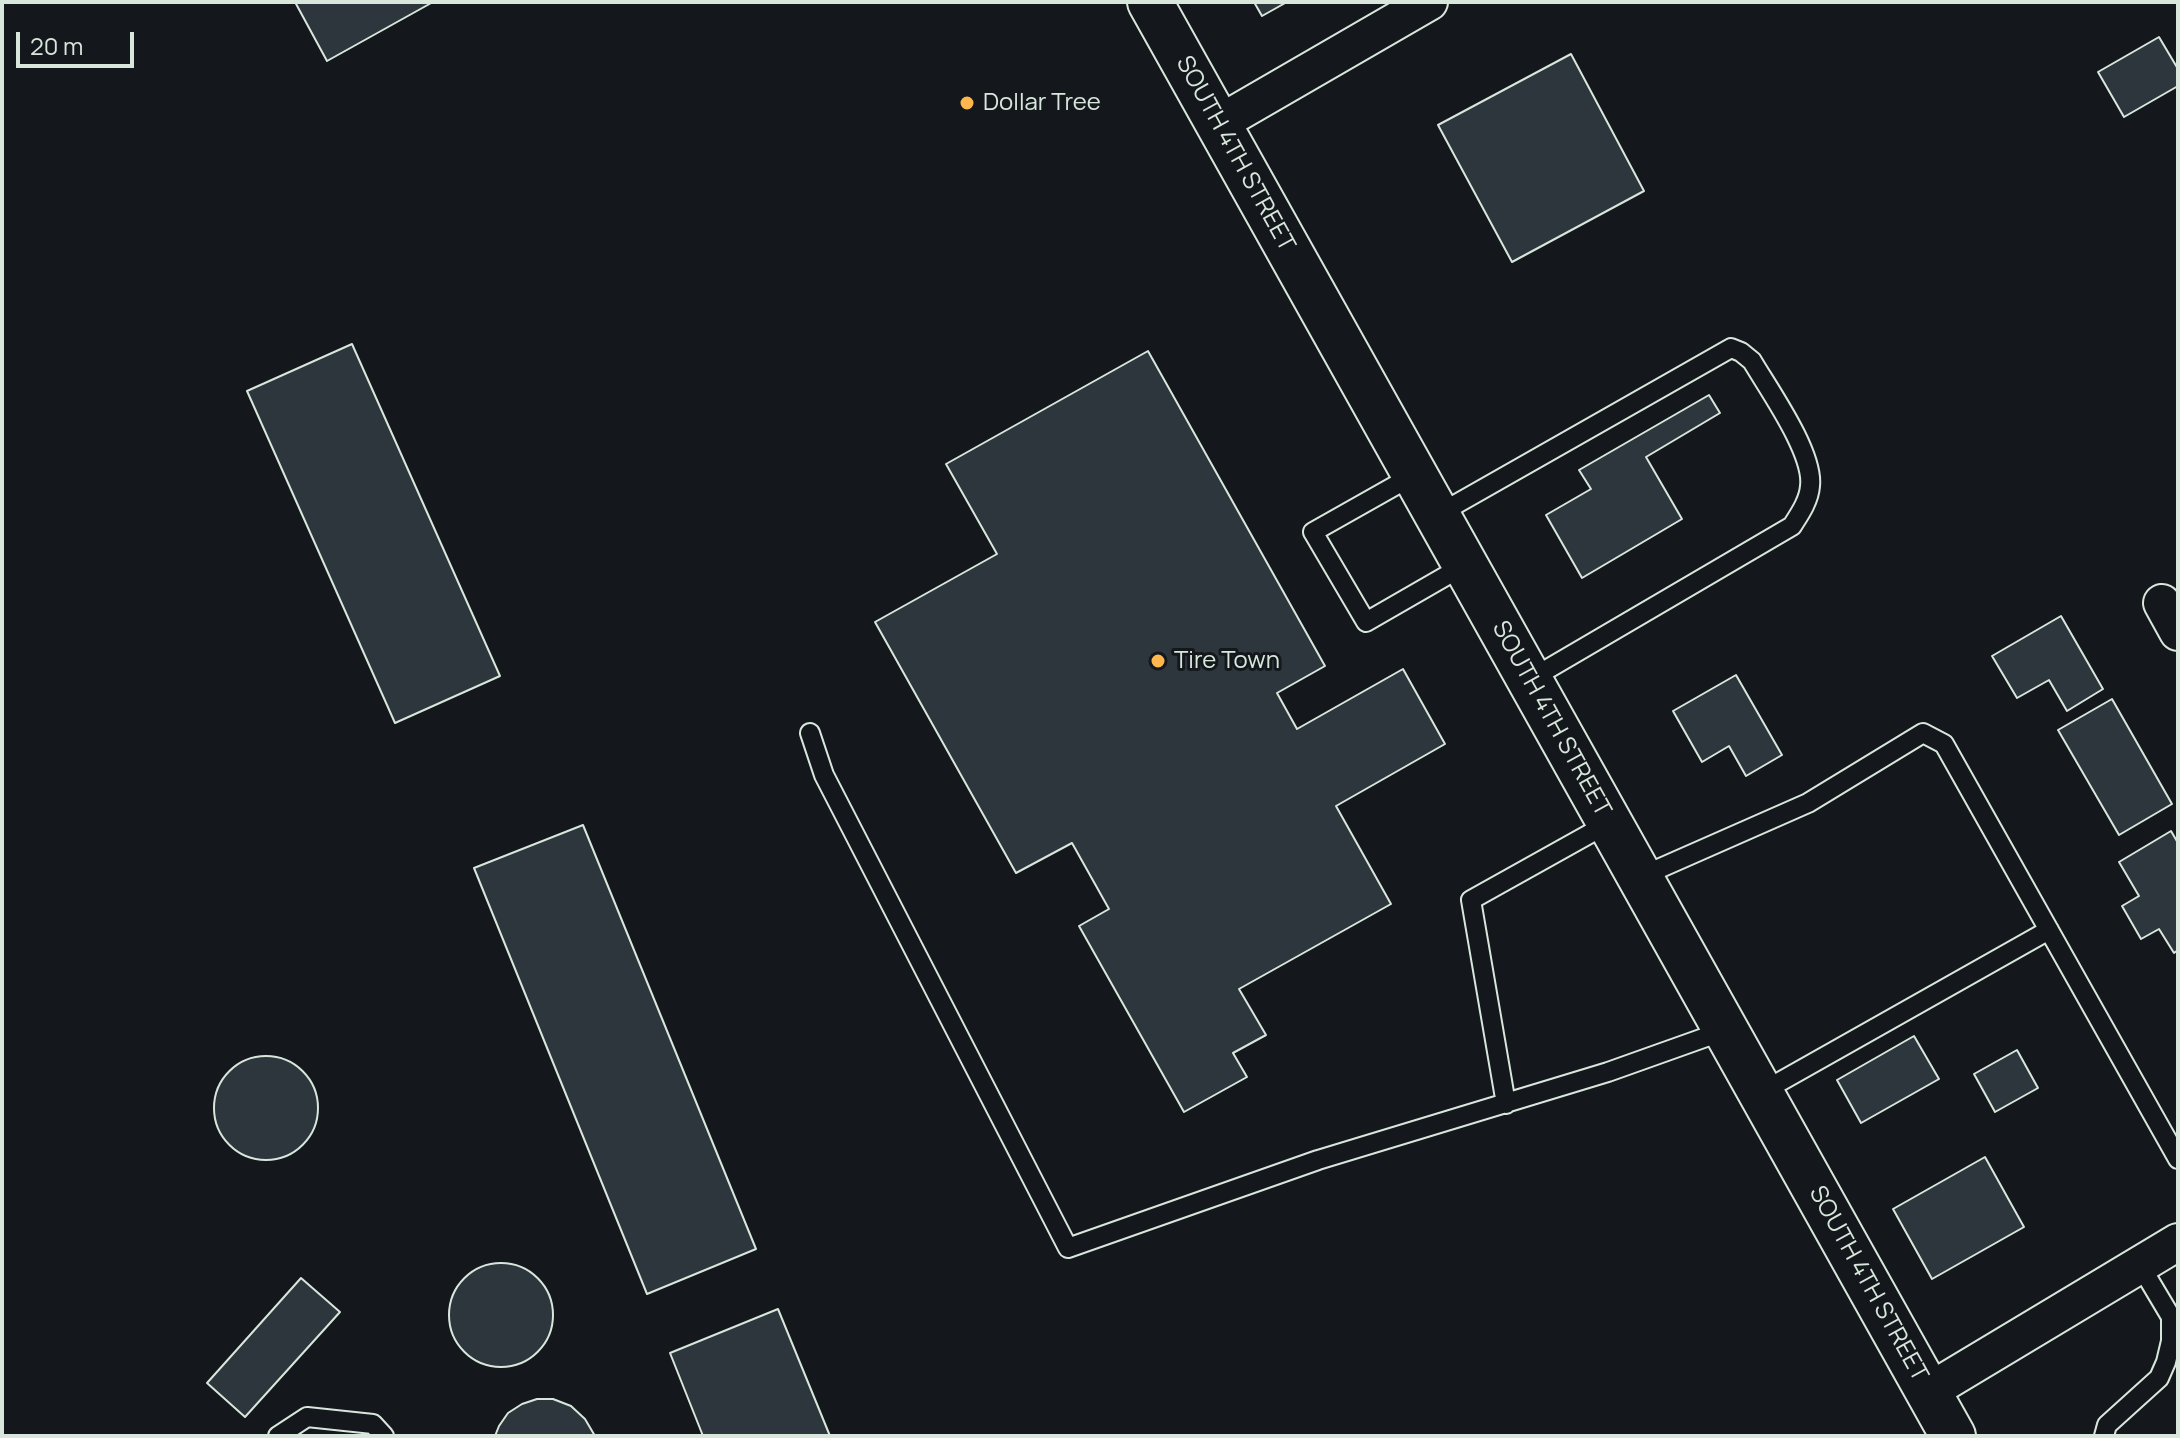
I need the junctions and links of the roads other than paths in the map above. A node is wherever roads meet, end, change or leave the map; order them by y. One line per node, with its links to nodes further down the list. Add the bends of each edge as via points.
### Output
1 (1150, 2): 3 (highway, SOUTH 4TH STREET)
2 (1429, 2): 3 (street)
3 (1218, 124): 4 (highway, SOUTH 4TH STREET)
4 (1414, 475): 5 (highway, SOUTH 4TH STREET); 6 (lane, via 1313,532 1366,622)
5 (1437, 515): 6 (highway, SOUTH 4TH STREET); 7 (lane, via 1731,348 1752,361 1804,449 1810,485 1792,526)
6 (1465, 565): 7 (highway, SOUTH 4TH STREET)
7 (1529, 680): 9 (highway, SOUTH 4TH STREET)
8 (810, 733): 14 (lane, via 824,775 1068,1248 1318,1160)
9 (1609, 823): 10 (highway, SOUTH 4TH STREET); 14 (lane, via 1471,900)
10 (1640, 877): 11 (lane, via 1808,803 1923,733 1944,744); 12 (highway, SOUTH 4TH STREET)
11 (2049, 930): 13 (lane); 15 (lane)
12 (1726, 1030): 13 (highway, SOUTH 4TH STREET); 14 (lane)
13 (1760, 1093): 18 (highway, SOUTH 4TH STREET)
14 (1506, 1104)
15 (2178, 1159)
16 (2178, 1242): 17 (street)
17 (2140, 1265): 18 (street); 22 (lane, via 2171,1317 2171,1341 2159,1378 2107,1425)
18 (1928, 1392): 21 (highway, SOUTH 4TH STREET)
19 (278, 1436): 20 (lane, via 307,1417 373,1424)
20 (384, 1436)
21 (1953, 1436)
22 (2104, 1436)

